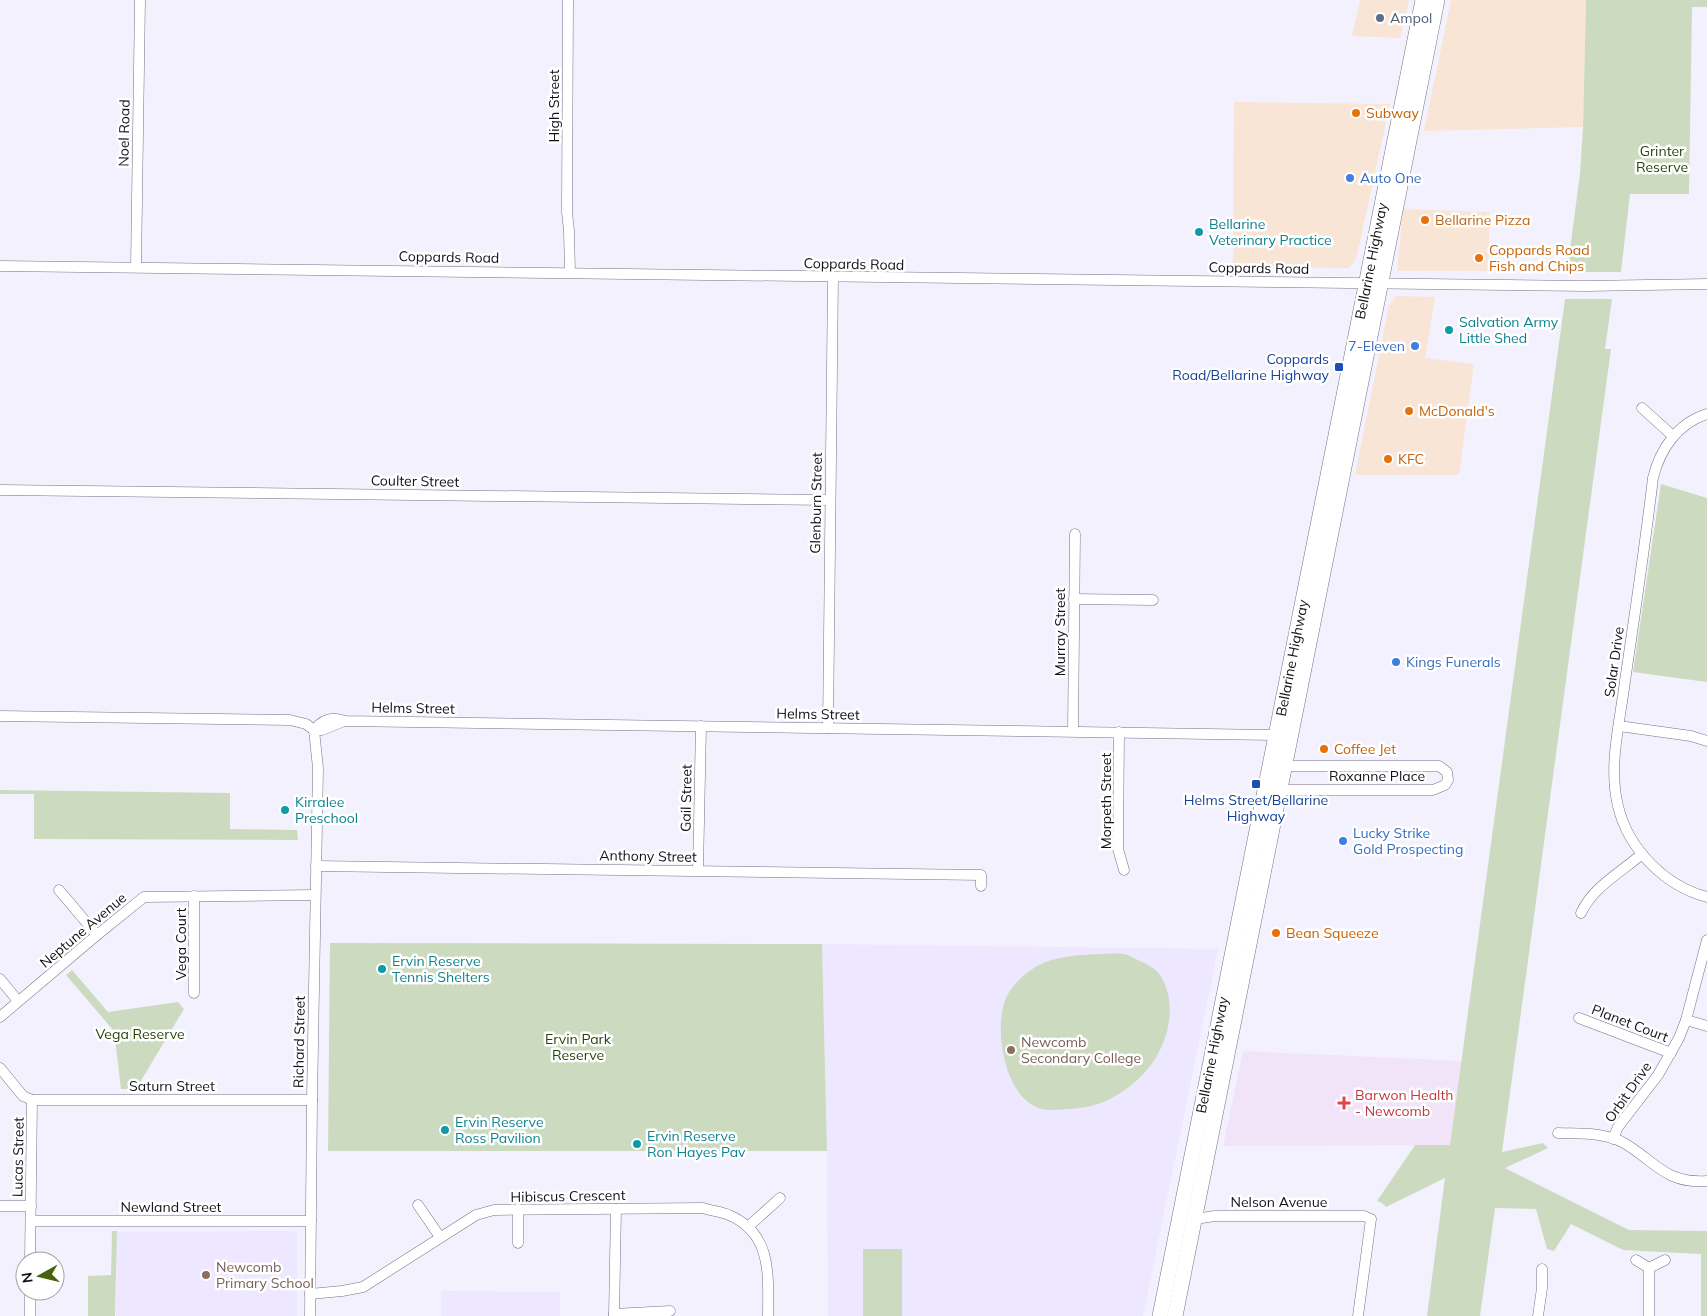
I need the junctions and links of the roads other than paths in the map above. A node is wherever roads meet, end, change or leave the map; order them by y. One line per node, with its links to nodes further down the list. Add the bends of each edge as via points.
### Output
1 (140, 0): 6 (street, Noel Road)
2 (568, 0): 7 (street, High Street, via 567,212 563,231)
3 (1423, 0): 9 (highway, Bellarine Highway)
4 (1438, 0): 9 (highway, Bellarine Highway)
5 (0, 266): 6 (street, Coppards Road)
6 (136, 267): 7 (street, Coppards Road)
7 (566, 272): 8 (street, Coppards Road)
8 (833, 277): 9 (street, Coppards Road); 15 (street, Glenburn Street)
9 (1374, 283): 10 (street, Coppards Road); 26 (highway, Bellarine Highway)
10 (1707, 284)
11 (1642, 408): 13 (street)
12 (1707, 414): 13 (street, Solar Drive, via 1691,421)
13 (1673, 436): 21 (street, Solar Drive, via 1661,453 1653,478)
14 (0, 490): 15 (street, Coulter Street)
15 (830, 500): 23 (street, Glenburn Street)
16 (1075, 534): 17 (street, Murray Street)
17 (1074, 599): 18 (street); 24 (street, Murray Street)
18 (1153, 600)
19 (0, 716): 22 (street, via 290,720)
20 (701, 726): 22 (street, Helms Street, via 345,721); 23 (street, Helms Street); 32 (street, Gail Street)
21 (1619, 726): 27 (street); 30 (street, Solar Drive, via 1615,792 1623,823)
22 (318, 728): 31 (street, Richard Street)
23 (828, 728): 24 (street, Helms Street)
24 (1073, 731): 25 (street, Helms Street)
25 (1119, 732): 26 (street, Helms Street); 33 (street, Morpeth Street, via 1118,846)
26 (1284, 735): 28 (highway, Bellarine Highway); 80 (highway, Bellarine Highway)
27 (1707, 741)
28 (1285, 766): 29 (highway, Bellarine Highway); 29 (street, Roxanne Place, via 1439,766 1447,772 1448,780 1445,786 1433,790)
29 (1280, 790): 62 (highway, Bellarine Highway)
30 (1642, 854): 38 (street, Solar Drive, via 1686,890); 39 (street, via 1594,894)
31 (316, 866): 32 (street, Anthony Street); 36 (street, Richard Street)
32 (698, 870): 34 (street, Anthony Street, via 982,870)
33 (1124, 870)
34 (981, 886)
35 (59, 890): 40 (street)
36 (315, 895): 37 (street, Neptune Avenue); 52 (street, Richard Street)
37 (194, 896): 40 (street, Neptune Avenue, via 144,898); 43 (street, Vega Court)
38 (1707, 897)
39 (1581, 913)
40 (97, 935): 44 (street, Neptune Avenue)
41 (1707, 940): 47 (street, Orbit Drive)
42 (0, 978): 44 (street)
43 (194, 993)
44 (18, 1001): 45 (street, Neptune Avenue)
45 (0, 1017)
46 (1579, 1018): 49 (street, Planet Court)
47 (1686, 1020): 48 (street); 49 (street, Orbit Drive)
48 (1707, 1026)
49 (1671, 1053): 54 (street, Orbit Drive, via 1618,1127)
50 (0, 1068): 51 (street, Lucas Street, via 23,1096)
51 (32, 1100): 52 (street, Saturn Street); 59 (street, Lucas Street)
52 (312, 1100): 64 (street, Richard Street)
53 (1558, 1133): 54 (street)
54 (1613, 1139): 55 (street, Orbit Drive, via 1623,1142 1673,1176)
55 (1707, 1181)
56 (780, 1198): 65 (street)
57 (418, 1205): 66 (street)
58 (0, 1206): 59 (street)
59 (31, 1206): 63 (street, Lucas Street)
60 (518, 1209): 61 (street, Hibiscus Crescent); 66 (street, Hibiscus Crescent, via 476,1215); 67 (street)
61 (616, 1209): 65 (street, Hibiscus Crescent, via 703,1208 729,1215); 76 (street)
62 (1195, 1219): 81 (highway, Bellarine Highway); 82 (street, Nelson Avenue, via 1215,1216 1364,1216 1371,1219)
63 (31, 1221): 64 (street, Newland Street); 68 (street, Lucas Street)
64 (311, 1221): 73 (street, Richard Street)
65 (749, 1226): 79 (street, via 762,1246 768,1265)
66 (440, 1237): 73 (street, Hibiscus Crescent, via 363,1287)
67 (518, 1243)
68 (30, 1251)
69 (1636, 1260): 71 (street)
70 (1665, 1260): 71 (street)
71 (1650, 1268): 84 (street)
72 (1542, 1269): 83 (street)
73 (310, 1294): 78 (street, Richard Street)
74 (30, 1301): 77 (street)
75 (670, 1311): 76 (street)
76 (614, 1315)
77 (30, 1316)
78 (310, 1316)
79 (768, 1316)
80 (1160, 1316)
81 (1175, 1316)
82 (1358, 1316)
83 (1538, 1316)
84 (1649, 1316)

